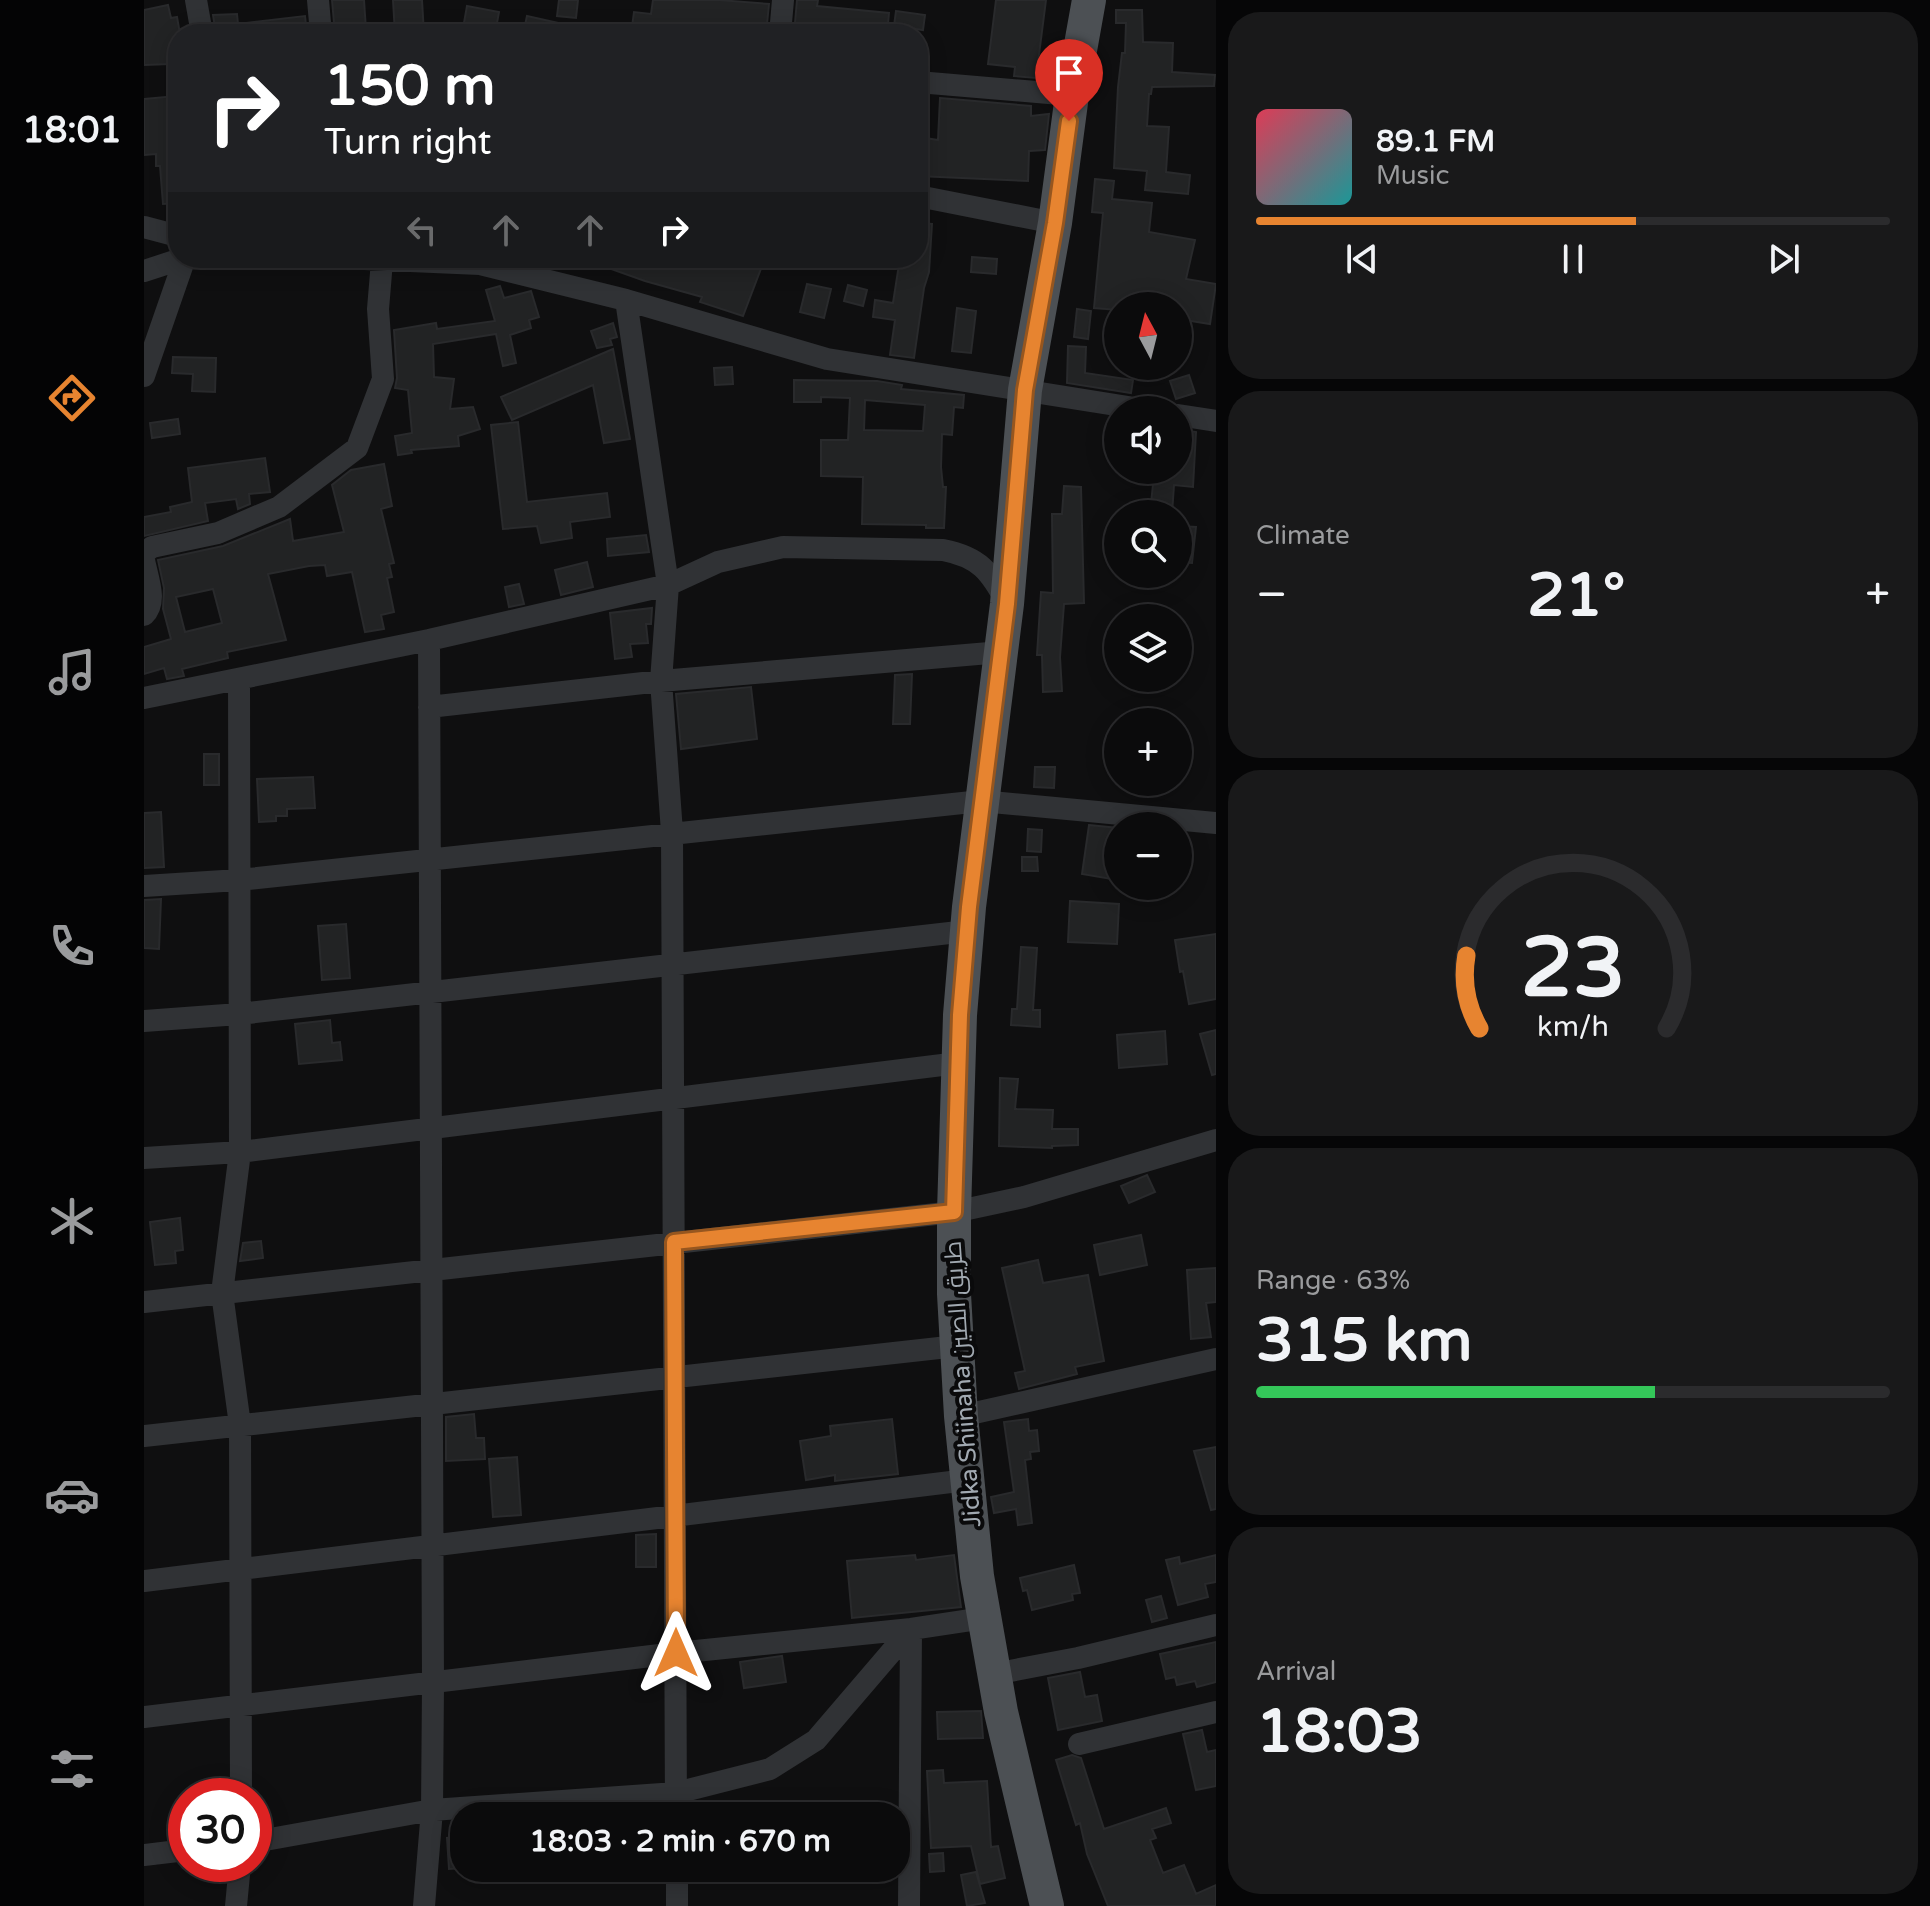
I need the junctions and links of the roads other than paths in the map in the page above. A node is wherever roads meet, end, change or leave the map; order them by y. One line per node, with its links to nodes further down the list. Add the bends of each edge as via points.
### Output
1 (196, 0): 5 (street)
2 (318, 0): 6 (street)
3 (783, 0): 7 (street)
4 (1089, 0): 9 (main road, Jidka Shiinaha طريق الصين)
5 (200, 24)
6 (320, 24)
7 (781, 24)
8 (928, 83): 9 (street)
9 (1072, 95): 11 (main road, Jidka Shiinaha طريق الصين)
10 (928, 198): 11 (street)
11 (1055, 223): 21 (main road, Jidka Shiinaha طريق الصين)
12 (144, 227): 13 (street)
13 (168, 233)
14 (168, 263): 18 (street)
15 (182, 268): 20 (street)
16 (381, 268): 25 (street, via 378,309 383,379 357,448 279,507 218,533 152,547)
17 (507, 268): 19 (street)
18 (144, 271)
19 (626, 300): 21 (street, via 827,359); 26 (street)
20 (144, 376)
21 (1025, 390): 22 (street); 27 (main road, Jidka Shiinaha طريق الصين)
22 (1104, 403)
23 (1192, 417): 24 (street)
24 (1216, 421)
25 (144, 558): 28 (street, via 152,597)
26 (668, 585): 27 (street, via 718,562 783,547 943,550 982,565); 29 (street); 32 (street)
27 (1007, 604): 30 (main road, Jidka Shiinaha طريق الصين)
28 (144, 615)
29 (429, 640): 31 (street); 34 (street)
30 (1001, 652): 32 (street); 35 (main road, Jidka Shiinaha طريق الصين)
31 (239, 679): 33 (street); 39 (street)
32 (661, 681): 34 (street); 37 (street)
33 (144, 698)
34 (429, 707): 38 (street)
35 (981, 801): 36 (street); 37 (street); 41 (main road, Jidka Shiinaha طريق الصين)
36 (1216, 823)
37 (672, 832): 38 (street); 42 (street)
38 (430, 860): 39 (street); 43 (street)
39 (239, 880): 40 (street); 44 (street)
40 (144, 886)
41 (967, 931): 42 (street); 46 (main road, Jidka Shiinaha طريق الصين)
42 (673, 963): 43 (street); 47 (street)
43 (430, 993): 44 (street); 48 (street)
44 (239, 1014): 45 (street); 50 (street)
45 (144, 1021)
46 (958, 1063): 47 (street); 52 (main road, Jidka Shiinaha طريق الصين)
47 (673, 1097): 48 (street); 53 (street)
48 (431, 1129): 50 (street); 54 (street)
49 (1216, 1140): 52 (street, via 1024,1197)
50 (240, 1152): 51 (street); 55 (street)
51 (144, 1158)
52 (954, 1212): 53 (street); 57 (main road, Jidka Shiinaha طريق الصين)
53 (674, 1242): 54 (street); 59 (street)
54 (431, 1271): 55 (street); 60 (street)
55 (222, 1293): 56 (street); 62 (street)
56 (144, 1302)
57 (957, 1346): 59 (street); 61 (main road, Jidka Shiinaha طريق الصين)
58 (1216, 1359): 61 (street)
59 (674, 1376): 60 (street); 65 (street)
60 (432, 1405): 62 (street); 66 (street)
61 (961, 1416): 64 (main road, Jidka Shiinaha طريق الصين)
62 (240, 1425): 63 (street); 67 (street)
63 (144, 1436)
64 (967, 1480): 65 (street); 69 (main road, Jidka Shiinaha طريق الصين)
65 (675, 1515): 66 (street); 72 (street)
66 (433, 1547): 67 (street); 74 (street)
67 (241, 1570): 68 (street); 75 (street)
68 (144, 1581)
69 (984, 1618): 71 (street); 73 (main road, Jidka Shiinaha طريق الصين)
70 (1216, 1625): 73 (street)
71 (911, 1629): 72 (street); 80 (street, via 816,1740 770,1769); 91 (street)
72 (676, 1653): 74 (street); 80 (street)
73 (994, 1674): 92 (main road, Jidka Shiinaha طريق الصين)
74 (433, 1684): 75 (street); 82 (street)
75 (241, 1706): 77 (street); 79 (street)
76 (1216, 1712): 78 (street)
77 (144, 1717)
78 (1079, 1744)
79 (241, 1778)
80 (676, 1793): 81 (street); 82 (street)
81 (676, 1802)
82 (432, 1810): 83 (street); 89 (street)
83 (272, 1839)
84 (168, 1852): 85 (street)
85 (144, 1855)
86 (238, 1882): 88 (street)
87 (677, 1882): 90 (street)
88 (236, 1906)
89 (424, 1906)
90 (677, 1906)
91 (909, 1906)
92 (1047, 1906)

